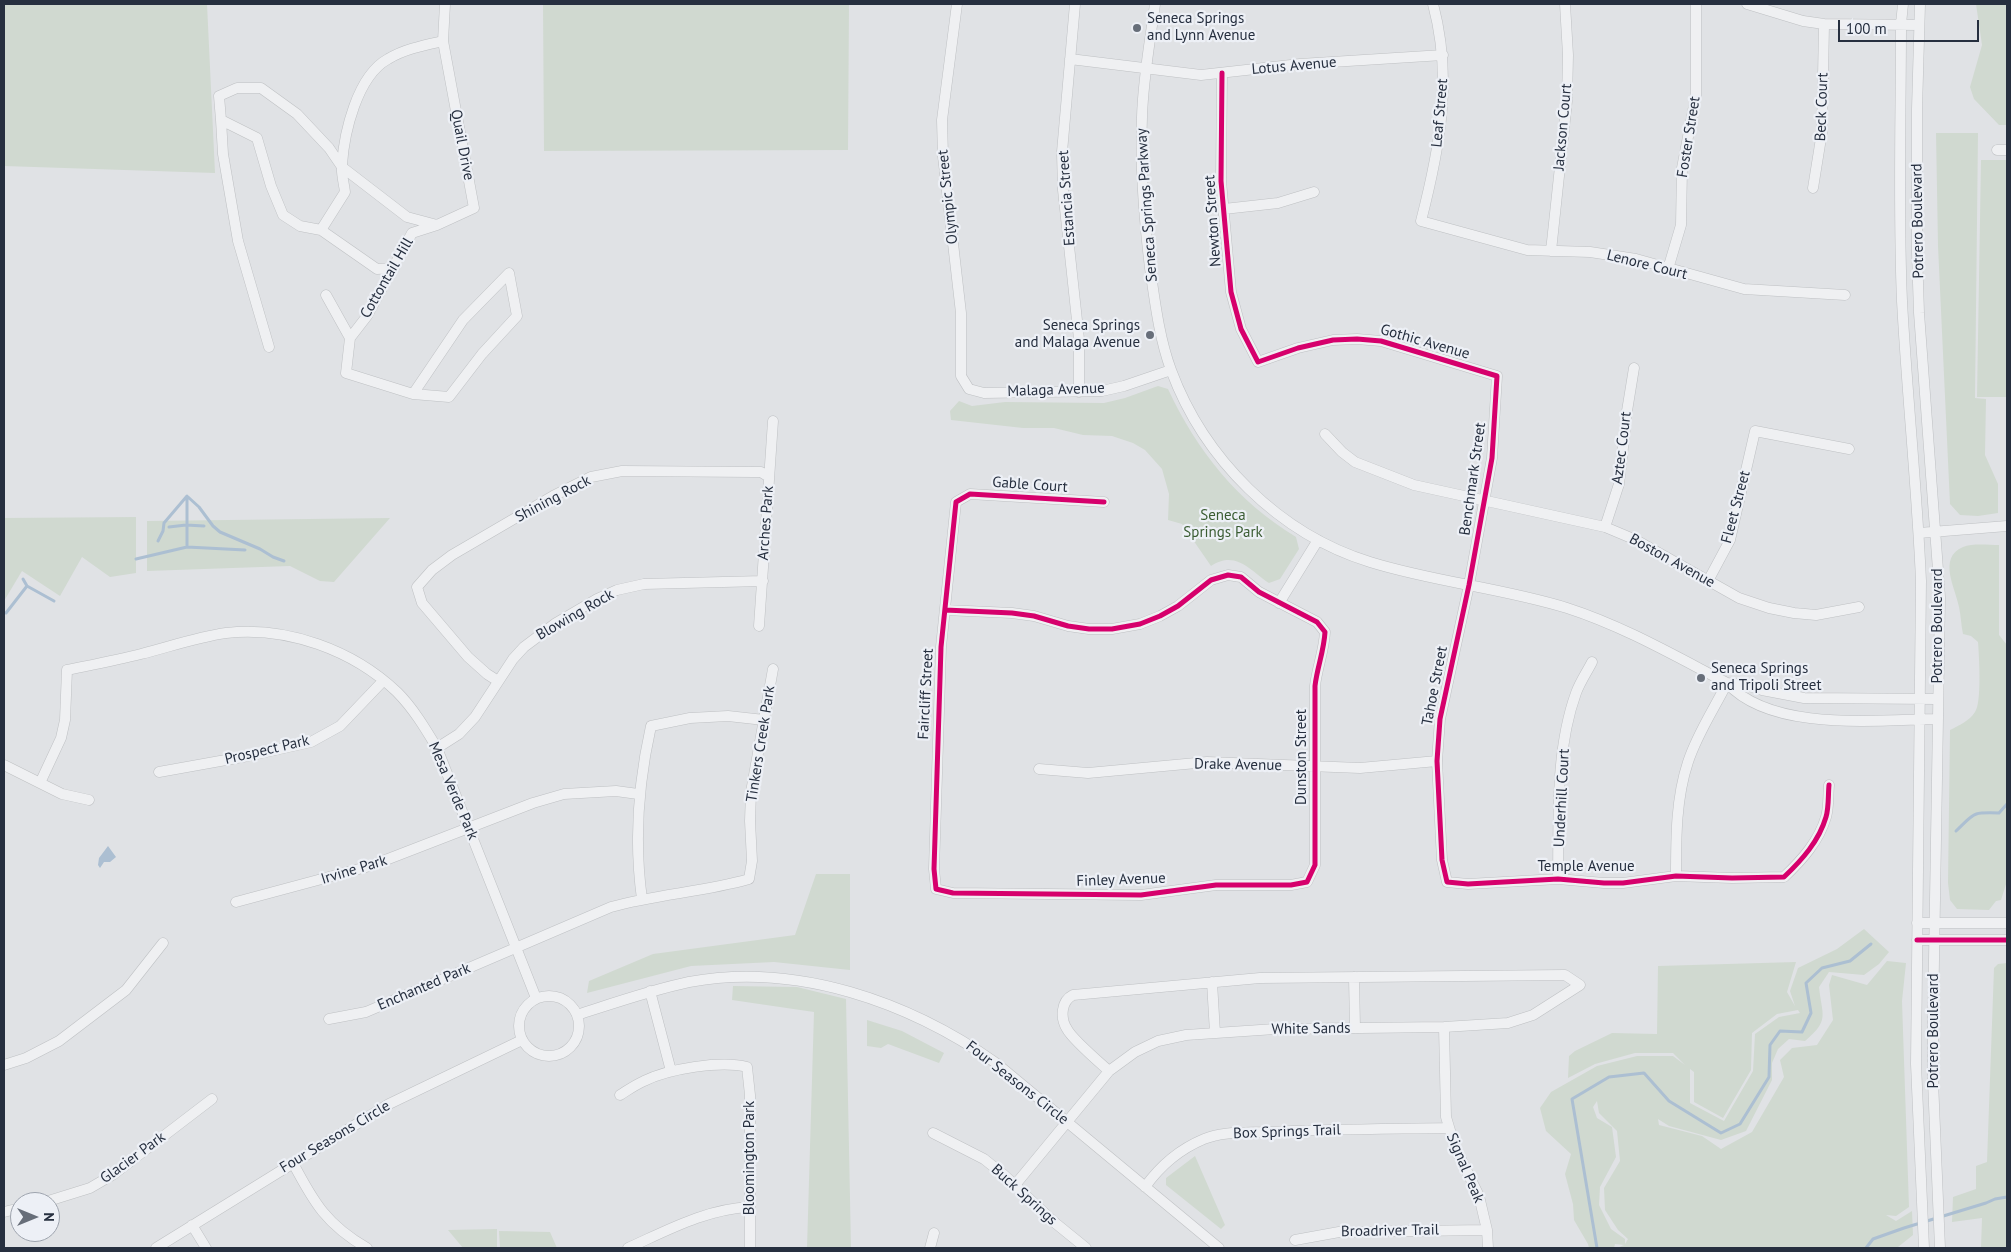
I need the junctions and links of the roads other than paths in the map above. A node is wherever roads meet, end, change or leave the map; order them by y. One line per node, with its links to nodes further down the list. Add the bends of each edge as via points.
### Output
1 (445, 4): 14 (street)
2 (958, 4): 38 (street, Olympic Street, via 942,120 942,156 961,313 961,376)
3 (1075, 4): 16 (street, Estancia Street)
4 (1155, 4): 17 (street, Seneca Springs Parkway)
5 (1433, 4): 15 (street, Leaf Street)
6 (1565, 4): 27 (street, Jackson Court, via 1567,101)
7 (1696, 4): 29 (street, Foster Street, via 1696,95 1682,168 1681,225)
8 (1747, 4): 11 (street)
9 (1903, 4): 12 (street, Potrero Boulevard)
10 (1920, 4): 13 (street, Potrero Boulevard)
11 (1824, 24): 12 (street); 21 (street, Beck Court, via 1822,132)
12 (1901, 24): 13 (street); 51 (street, Potrero Boulevard, via 1902,290)
13 (1918, 25): 50 (street, Potrero Boulevard, via 1917,252)
14 (443, 41): 20 (street, via 387,59 363,84 346,132); 25 (street, Quail Drive, via 474,208)
15 (1443, 55): 18 (street, Lotus Avenue, via 1300,64); 24 (street, Leaf Street, via 1441,128)
16 (1070, 59): 17 (street, Lotus Avenue); 39 (street, Estancia Street, via 1064,120 1063,190 1079,339)
17 (1146, 68): 18 (street, Lotus Avenue, via 1201,75); 36 (street, Seneca Springs Parkway, via 1142,117 1146,236 1155,304)
18 (1222, 73): 23 (street, Newton Street, via 1221,180)
19 (221, 120): 20 (street, via 219,96 237,88 261,88 297,114); 26 (street, via 257,138 270,186 283,216 300,226); 33 (street, via 223,154 238,241)
20 (342, 167): 25 (street, Cottontail Hill, via 407,216); 26 (street, via 345,192)
21 (1813, 188)
22 (1314, 192): 23 (street, via 1278,204)
23 (1224, 209): 34 (street, Newton Street, via 1231,292 1241,329)
24 (1421, 221): 27 (street, Lenore Court, via 1513,247)
25 (437, 225): 28 (street, Cottontail Hill, via 412,233)
26 (321, 230): 28 (street, via 377,269)
27 (1551, 251): 29 (street, Lenore Court, via 1612,254)
28 (394, 268): 32 (street, Cottontail Hill, via 367,316)
29 (1668, 269): 31 (street, Lenore Court, via 1744,289)
30 (326, 295): 32 (street)
31 (1845, 295)
32 (350, 338): 40 (street, via 346,373)
33 (269, 347)
34 (1258, 362): 37 (street, Gothic Avenue, via 1333,340 1357,339 1381,341)
35 (1634, 368): 49 (street, Aztec Court, via 1626,411 1620,484)
36 (1171, 370): 39 (street, Malaga Avenue, via 1102,391); 52 (street, Seneca Springs Parkway, via 1193,417 1242,482 1271,509)
37 (1498, 376): 45 (street, Benchmark Street, via 1492,458)
38 (969, 389): 39 (street, Malaga Avenue, via 984,393)
39 (1079, 392)
40 (412, 394): 40 (street, via 449,397 517,316 509,273 463,320)
41 (773, 421): 44 (street, Arches Park)
42 (1325, 434): 45 (street, Boston Avenue, via 1349,457 1376,472 1414,485)
43 (1849, 449): 54 (street, Fleet Street, via 1755,431 1730,540)
44 (769, 477): 53 (street, Arches Park); 63 (street, Shining Rock, via 761,472 647,471 622,471 591,477 432,570 417,588 422,603 468,657)
45 (1485, 500): 49 (street, Boston Avenue); 55 (street, Benchmark Street)
46 (956, 502): 47 (street, Gable Court, via 970,494); 58 (street, Faircliff Street)
47 (1104, 502)
48 (2007, 526): 50 (street)
49 (1605, 527): 54 (street, Boston Avenue, via 1636,540)
50 (1935, 531): 51 (street); 66 (street, Potrero Boulevard, via 1940,606)
51 (1919, 532): 65 (street, Potrero Boulevard)
52 (1318, 540): 55 (street, Seneca Springs Parkway, via 1370,562); 56 (street)
53 (763, 581): 59 (street, Arches Park); 63 (street, Blowing Rock, via 644,584 617,590 537,635 513,659)
54 (1708, 581): 57 (street, Boston Avenue, via 1739,598 1794,613 1823,614)
55 (1468, 585): 64 (street, Seneca Springs Parkway, via 1530,598 1607,622); 71 (street, Tahoe Street, via 1440,719)
56 (1279, 603): 58 (street, via 1241,578 1228,575 1211,580 1160,616 1112,629 1068,626 1012,613); 73 (street, Dunston Street, via 1317,622 1325,632 1314,686)
57 (1859, 607)
58 (945, 610): 86 (street, Faircliff Street, via 937,714)
59 (759, 626)
60 (1592, 662): 83 (street, Underhill Court, via 1577,692 1564,747)
61 (774, 669): 69 (street, Tinkers Creek Park)
62 (383, 681): 70 (street, Mesa Verde Park, via 413,710); 75 (street, Prospect Park, via 340,726 311,742); 76 (street, Mesa Verde Park, via 332,649 291,637 250,632 199,638 67,670 61,738)
63 (498, 681): 70 (street, Blowing Rock, via 475,717 459,734)
64 (1728, 683): 65 (street, Seneca Springs Parkway, via 1804,698); 67 (street, Seneca Springs Parkway, via 1743,696 1786,714 1837,720); 81 (street, via 1688,761 1677,811)
65 (1920, 699): 66 (street, Seneca Springs Parkway); 67 (street, Potrero Boulevard)
66 (1937, 699): 68 (street, Potrero Boulevard)
67 (1920, 719): 68 (street, Seneca Springs Parkway); 89 (street, Potrero Boulevard)
68 (1937, 719): 90 (street, Potrero Boulevard)
69 (764, 720): 78 (street, via 728,716 690,718 651,726); 82 (street, Tinkers Creek Park, via 751,792 752,860)
70 (437, 748): 80 (street, Mesa Verde Park)
71 (1437, 761): 73 (street, Drake Avenue, via 1360,768); 85 (street, Tahoe Street, via 1442,860)
72 (4, 765): 76 (street)
73 (1316, 767): 74 (street, Drake Avenue, via 1206,762 1088,773); 84 (street, Dunston Street, via 1315,865)
74 (1039, 768)
75 (159, 772)
76 (40, 783): 79 (street, via 62,794)
77 (1828, 785): 81 (street, Temple Avenue, via 1827,815 1822,829 1800,861 1784,876)
78 (638, 794): 80 (street, Irvine Park, via 616,791 564,794); 87 (street, via 638,870)
79 (90, 800)
80 (469, 828): 88 (street, Irvine Park, via 355,871); 96 (street, Mesa Verde Park)
81 (1676, 876): 83 (street, Temple Avenue, via 1623,883)
82 (749, 879): 87 (street, Enchanted Park, via 722,887)
83 (1558, 879): 85 (street, Temple Avenue, via 1468,884)
84 (1307, 882): 86 (street, Finley Avenue, via 1216,885 1141,895 953,893)
85 (1447, 882)
86 (936, 889)
87 (642, 899): 96 (street, Enchanted Park, via 611,907)
88 (236, 902)
89 (1917, 923): 90 (street); 92 (street, Potrero Boulevard)
90 (1934, 923): 91 (street); 93 (street, Potrero Boulevard)
91 (2007, 923)
92 (1917, 940): 93 (street); 133 (street, Potrero Boulevard, via 1916,1064)
93 (1934, 940): 94 (street); 134 (street, Potrero Boulevard, via 1933,1081)
94 (2007, 940)
95 (163, 943): 107 (street, via 126,990 58,1041 26,1058)
96 (516, 947): 100 (street, Mesa Verde Park); 102 (street, Enchanted Park, via 366,1012)
97 (1354, 977): 98 (street); 103 (street, White Sands, via 1565,975 1580,985 1521,1020); 104 (street)
98 (1212, 982): 105 (street); 109 (street, via 1080,993 1068,998 1063,1006 1067,1031)
99 (650, 991): 101 (street, Four Seasons Circle); 108 (street); 112 (street, Four Seasons Circle, via 691,982 754,978 792,980 881,1001 916,1015 968,1044)
100 (536, 998): 101 (street, via 546,996 564,1000); 106 (street, via 522,1012 519,1021)
101 (577, 1015): 106 (street, via 577,1035 565,1051 556,1055 541,1054 528,1048)
102 (329, 1019)
103 (1444, 1027): 104 (street, White Sands); 113 (street, Signal Peak)
104 (1354, 1028): 105 (street, White Sands)
105 (1215, 1033): 109 (street, White Sands, via 1158,1041 1135,1052)
106 (522, 1040): 115 (street, Four Seasons Circle, via 389,1104)
107 (4, 1065)
108 (671, 1071): 110 (street, via 645,1080); 119 (street, Bloomington Park, via 727,1064 747,1067)
109 (1109, 1071): 112 (street, White Sands)
110 (620, 1095)
111 (212, 1098): 118 (street, Glacier Park, via 114,1174 90,1188)
112 (1066, 1122): 116 (street, White Sands); 117 (street, Four Seasons Circle)
113 (1448, 1128): 117 (street, Box Springs Trail, via 1226,1134 1189,1146 1155,1172); 121 (street, Signal Peak, via 1478,1196)
114 (932, 1133): 116 (street, Buck Springs, via 984,1159)
115 (293, 1163): 120 (street, Four Seasons Circle); 126 (street, via 306,1188 333,1225)
116 (1015, 1185): 130 (street, Buck Springs)
117 (1144, 1187): 131 (street, Four Seasons Circle)
118 (60, 1197)
119 (750, 1207): 127 (street, via 699,1216); 128 (street, Bloomington Park)
120 (192, 1225): 124 (street, Four Seasons Circle); 125 (street)
121 (1487, 1230): 123 (street, Broadriver Trail, via 1339,1232); 132 (street, Signal Peak)
122 (934, 1233): 129 (street)
123 (1294, 1240)
124 (156, 1248)
125 (206, 1248)
126 (367, 1248)
127 (628, 1248)
128 (750, 1248)
129 (930, 1248)
130 (1086, 1248)
131 (1220, 1248)
132 (1488, 1248)
133 (1924, 1248)
134 (1940, 1248)

